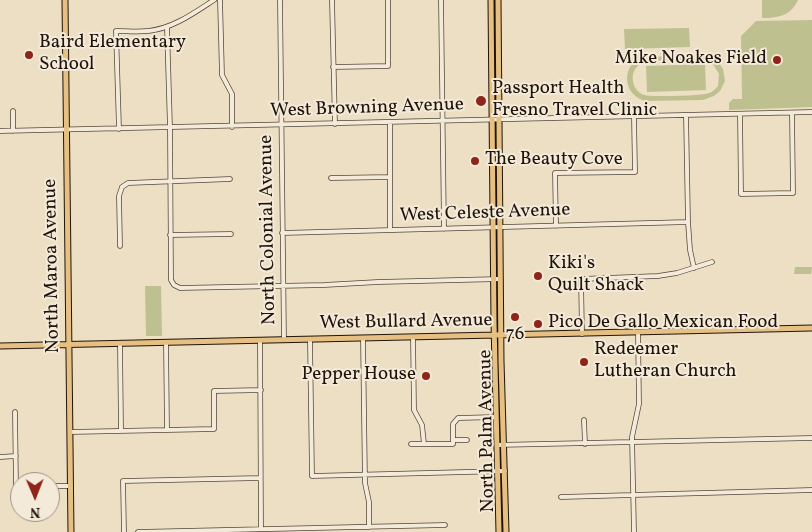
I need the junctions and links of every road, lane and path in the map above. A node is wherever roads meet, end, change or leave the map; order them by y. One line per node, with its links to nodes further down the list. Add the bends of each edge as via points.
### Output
1 (65, 0): 28 (main road, North Maroa Avenue)
2 (214, 0): 12 (street)
3 (220, 0): 25 (street, via 222,75 232,94)
4 (280, 0): 24 (street, North Colonial Avenue)
5 (332, 0): 13 (street)
6 (388, 0): 13 (street, via 388,66)
7 (441, 0): 21 (street)
8 (491, 0): 10 (main road, North Palm Avenue)
9 (498, 0): 11 (main road, North Palm Avenue)
10 (491, 23): 11 (main road); 20 (main road, North Palm Avenue)
11 (498, 23): 20 (main road, North Palm Avenue)
12 (167, 26): 26 (street); 27 (street, via 149,31 116,32)
13 (333, 67): 23 (street)
14 (13, 111): 30 (street)
15 (812, 112): 16 (street, West Browning Avenue)
16 (792, 113): 17 (street, West Browning Avenue); 17 (street, via 793,193 741,194)
17 (740, 114): 18 (street, West Browning Avenue)
18 (686, 115): 19 (street, West Browning Avenue); 35 (street)
19 (634, 117): 20 (street, West Browning Avenue); 36 (street, via 635,172 555,173)
20 (496, 120): 21 (street, West Browning Avenue); 37 (main road, North Palm Avenue); 38 (main road, North Palm Avenue)
21 (443, 121): 22 (street, West Browning Avenue); 39 (street)
22 (390, 123): 23 (street, West Browning Avenue); 31 (street)
23 (335, 124): 24 (street, West Browning Avenue)
24 (282, 125): 25 (street, West Browning Avenue); 41 (street, North Colonial Avenue)
25 (232, 127): 26 (street, West Browning Avenue)
26 (170, 128): 27 (street, West Browning Avenue); 34 (street)
27 (119, 129): 28 (street, West Browning Avenue)
28 (66, 130): 30 (street, West Browning Avenue); 61 (main road, North Maroa Avenue)
29 (0, 131): 30 (street, West Browning Avenue)
30 (13, 131)
31 (390, 176): 32 (street); 40 (street)
32 (331, 178)
33 (230, 179): 34 (street)
34 (170, 181): 43 (street); 44 (street, via 136,182 122,187 119,196)
35 (688, 222): 36 (street, West Celeste Avenue); 46 (street)
36 (556, 226): 37 (street, West Celeste Avenue)
37 (500, 227): 38 (street, West Celeste Avenue); 47 (main road, North Palm Avenue)
38 (493, 228): 39 (street, West Celeste Avenue); 47 (main road, North Palm Avenue)
39 (444, 229): 40 (street, West Celeste Avenue)
40 (390, 230): 41 (street, West Celeste Avenue)
41 (282, 233): 48 (street, North Colonial Avenue)
42 (231, 234): 43 (street)
43 (170, 235): 48 (street, via 171,280 180,288)
44 (120, 246)
45 (712, 262): 46 (street)
46 (694, 268): 51 (street, via 658,276 582,279)
47 (497, 280): 48 (street); 52 (main road, North Palm Avenue); 53 (main road, North Palm Avenue)
48 (284, 286): 56 (street, North Colonial Avenue)
49 (812, 328): 50 (main road, West Bullard Avenue)
50 (638, 332): 51 (main road, West Bullard Avenue); 75 (street, via 639,404)
51 (582, 334): 53 (main road, West Bullard Avenue)
52 (494, 336): 53 (main road, West Bullard Avenue); 54 (main road, West Bullard Avenue); 63 (main road, North Palm Avenue)
53 (501, 336): 68 (main road, North Palm Avenue)
54 (413, 337): 55 (main road, West Bullard Avenue); 77 (street, via 414,410 422,424)
55 (363, 339): 57 (main road, West Bullard Avenue); 86 (street)
56 (284, 340): 57 (main road, West Bullard Avenue); 58 (main road, West Bullard Avenue)
57 (310, 340): 86 (street, via 312,476)
58 (260, 341): 59 (main road, West Bullard Avenue); 64 (street, North Colonial Avenue)
59 (166, 343): 60 (main road, West Bullard Avenue); 70 (street)
60 (120, 344): 61 (main road, West Bullard Avenue); 69 (street)
61 (69, 345): 62 (main road, West Bullard Avenue); 71 (main road, North Maroa Avenue)
62 (0, 346)
63 (495, 384): 66 (main road, North Palm Avenue); 68 (main road, via 499,387)
64 (261, 390): 70 (street, via 214,391 214,429); 87 (street, North Colonial Avenue)
65 (16, 412): 82 (street)
66 (496, 417): 73 (street, via 456,419); 79 (main road, North Palm Avenue)
67 (584, 420): 78 (street)
68 (503, 421): 80 (main road, North Palm Avenue)
69 (121, 430): 70 (street); 71 (street)
70 (167, 430)
71 (70, 432): 89 (main road, North Maroa Avenue)
72 (812, 438): 75 (street)
73 (453, 440): 74 (street); 77 (street, via 453,444)
74 (467, 440)
75 (632, 443): 78 (street); 91 (street)
76 (411, 444): 77 (street)
77 (424, 444)
78 (585, 444): 80 (street)
79 (497, 445): 80 (street); 83 (main road, North Palm Avenue)
80 (504, 445): 84 (main road, North Palm Avenue)
81 (0, 456): 82 (street)
82 (16, 456): 85 (street)
83 (498, 471): 84 (street); 86 (street); 100 (main road, North Palm Avenue)
84 (505, 471): 101 (main road, North Palm Avenue)
85 (17, 472)
86 (365, 474): 94 (street)
87 (260, 478): 95 (street, North Colonial Avenue); 98 (street, via 123,481)
88 (60, 486): 89 (street)
89 (71, 486): 97 (main road, North Maroa Avenue)
90 (812, 490): 91 (street)
91 (633, 495): 92 (street); 102 (street)
92 (562, 497)
93 (445, 525): 94 (street)
94 (369, 527): 96 (street)
95 (261, 529): 96 (street); 99 (street)
96 (291, 530)
97 (71, 532)
98 (124, 532)
99 (138, 532)
100 (499, 532)
101 (506, 532)
102 (634, 532)

